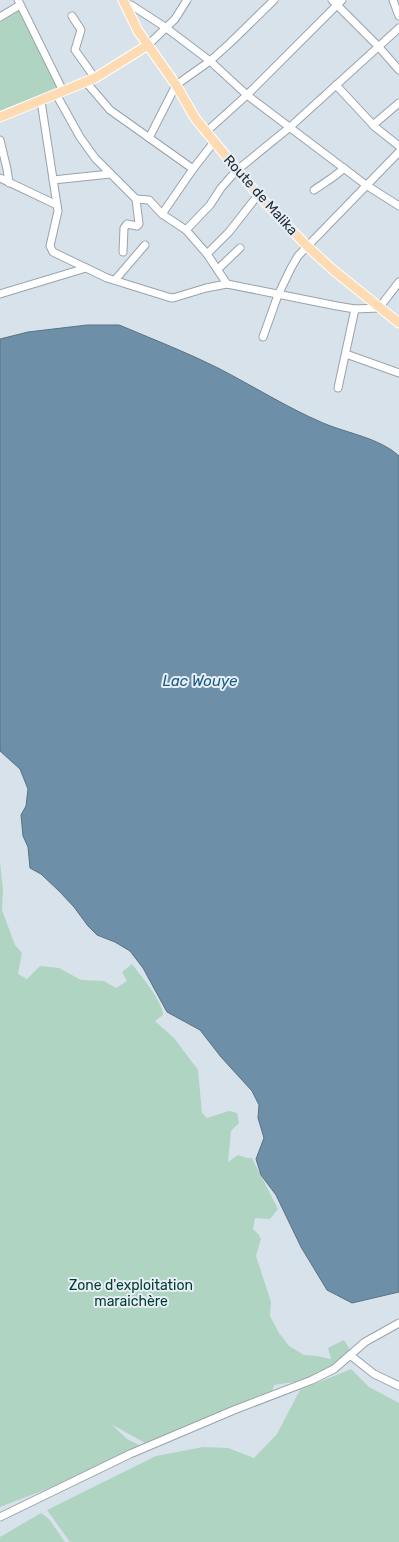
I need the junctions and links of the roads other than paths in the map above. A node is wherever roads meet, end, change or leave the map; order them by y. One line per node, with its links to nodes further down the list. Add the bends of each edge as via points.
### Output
1 (187, 0): 10 (street)
2 (274, 0): 14 (street)
3 (393, 0): 8 (street)
4 (127, 2): 10 (street); 12 (main road, Route de Malika, via 138,31)
5 (337, 2): 13 (street); 21 (street)
6 (19, 3): 9 (street); 20 (street)
7 (72, 16): 16 (street, via 81,30 75,50)
8 (399, 16)
9 (0, 17)
10 (165, 28): 12 (street); 14 (street)
11 (399, 28): 13 (street)
12 (148, 45): 16 (main road); 18 (main road, Route de Malika)
13 (378, 46): 15 (street); 19 (street)
14 (210, 61): 18 (street); 21 (street)
15 (399, 70)
16 (95, 78): 17 (main road)
17 (86, 82): 20 (main road); 28 (street, via 110,110)
18 (176, 85): 27 (main road, Route de Malika); 28 (street)
19 (336, 85): 25 (street); 26 (street)
20 (60, 92): 22 (main road); 36 (street, via 80,137)
21 (247, 94): 26 (street); 27 (street)
22 (41, 100): 24 (main road); 37 (street)
23 (399, 103): 25 (street)
24 (0, 117)
25 (373, 125): 31 (street)
26 (290, 127): 33 (street); 35 (street)
27 (206, 132): 30 (main road, Route de Malika)
28 (149, 138): 34 (street)
29 (0, 140): 38 (street, via 7,169)
30 (214, 142): 34 (street); 35 (main road, Route de Malika)
31 (399, 146)
32 (399, 152): 39 (street)
33 (344, 168): 39 (street); 40 (street)
34 (193, 169): 45 (street)
35 (236, 170): 41 (main road, Route de Malika); 46 (street)
36 (110, 174): 37 (street); 42 (street)
37 (53, 180): 43 (street)
38 (3, 182): 43 (street)
39 (366, 185): 44 (street); 48 (street)
40 (314, 190)
41 (258, 195): 48 (main road, Route de Malika); 51 (street)
42 (136, 199): 45 (street, via 149,200); 50 (street, via 139,224 125,226)
43 (57, 205): 52 (street, via 51,249)
44 (399, 206)
45 (162, 214): 46 (street)
46 (186, 230): 51 (street)
47 (145, 246): 54 (street)
48 (307, 246): 58 (street, via 292,265); 59 (main road, Route de Malika)
49 (240, 248): 53 (street)
50 (123, 252)
51 (207, 254): 53 (street)
52 (86, 268): 54 (street); 57 (street)
53 (218, 269): 56 (street)
54 (115, 280): 56 (street, via 170,298)
55 (399, 282): 59 (street)
56 (227, 284): 58 (street)
57 (0, 294)
58 (278, 295): 60 (street); 62 (street)
59 (379, 308): 60 (street); 61 (main road, Route de Malika)
60 (355, 309): 63 (street)
61 (399, 323)
62 (263, 337)
63 (346, 354): 64 (street); 65 (street)
64 (399, 373)
65 (338, 388)
66 (399, 1323): 67 (street, via 365,1342)
67 (350, 1355): 68 (street, via 374,1374); 69 (street, via 334,1369 312,1380 138,1451)
68 (399, 1386)
69 (0, 1517)

